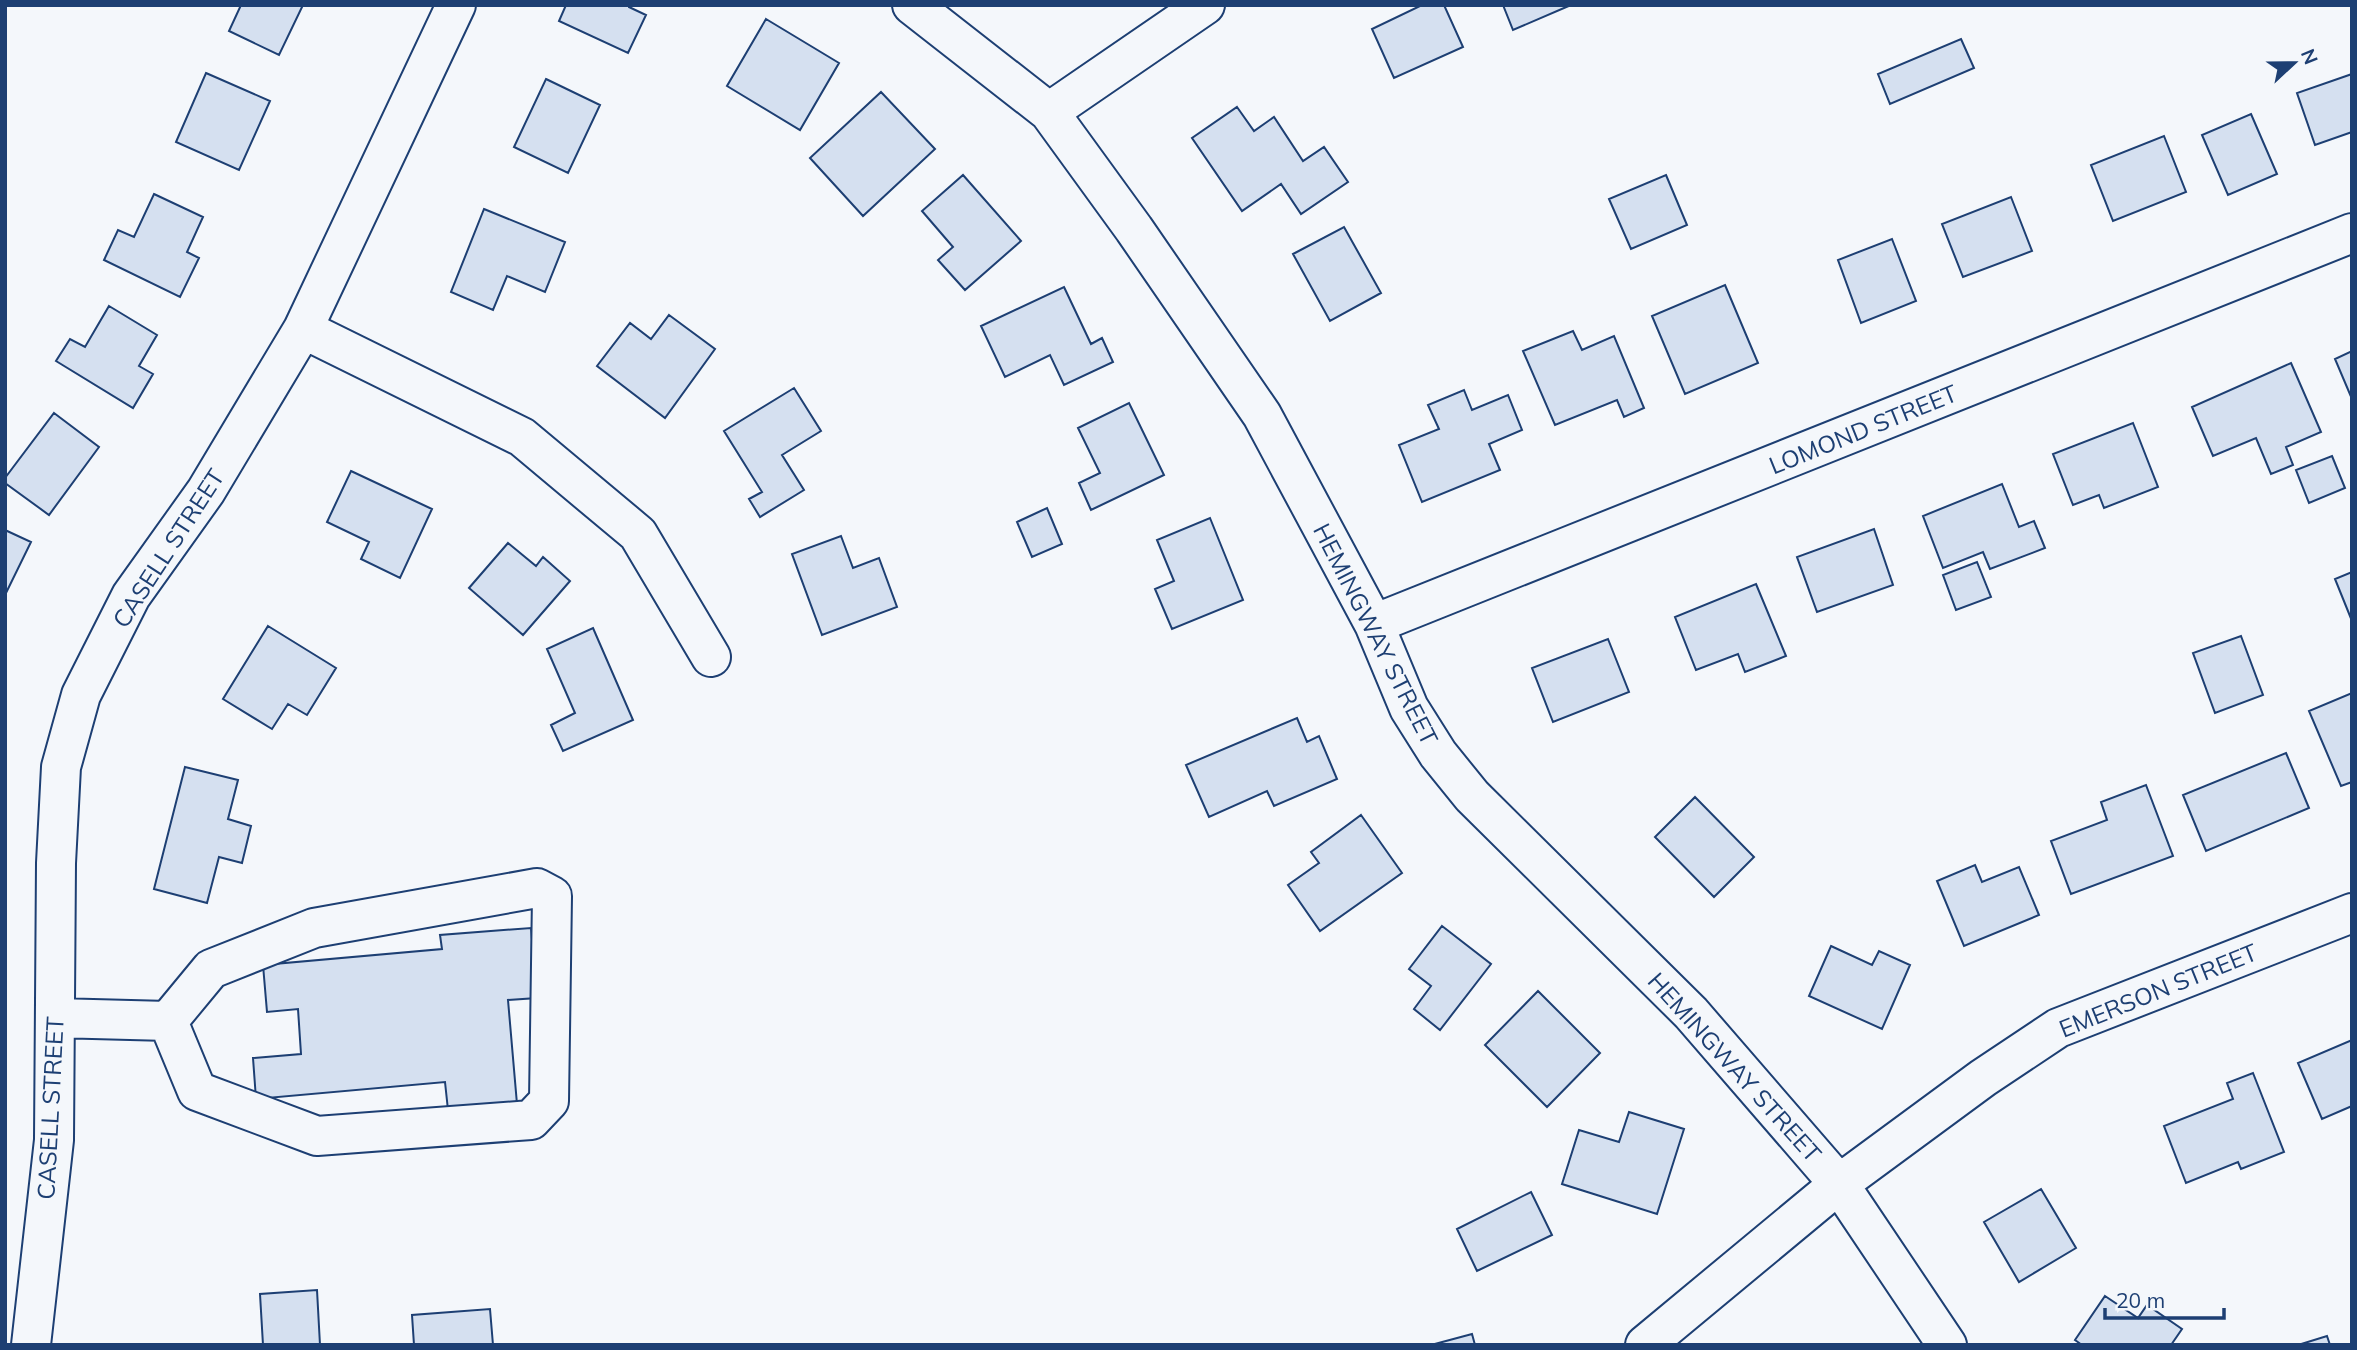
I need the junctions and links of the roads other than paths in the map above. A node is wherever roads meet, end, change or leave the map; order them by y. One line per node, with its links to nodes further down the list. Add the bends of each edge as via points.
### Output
1 (456, 5): 6 (street, CASELL STREET)
2 (912, 5): 4 (street, HEMINGWAY STREET)
3 (1205, 5): 4 (street)
4 (1049, 112): 7 (street, HEMINGWAY STREET, via 1262,415)
5 (2352, 233): 7 (street, LOMOND STREET)
6 (303, 329): 8 (street, via 522,437 638,534); 10 (street, CASELL STREET, via 206,491 131,596 81,695 61,767)
7 (1374, 624): 12 (street, HEMINGWAY STREET, via 1409,708 1472,796 1691,1013)
8 (711, 657)
9 (2352, 913): 12 (street, EMERSON STREET, via 2058,1028)
10 (55, 1018): 11 (street); 13 (street, CASELL STREET, via 54,1140)
11 (168, 1021): 11 (street, via 211,968 314,928 537,888 552,896 549,1101 531,1120 317,1136 198,1091)
12 (1839, 1184): 14 (street, EMERSON STREET); 15 (street, HEMINGWAY STREET)
13 (31, 1345)
14 (1645, 1345)
15 (1947, 1345)

